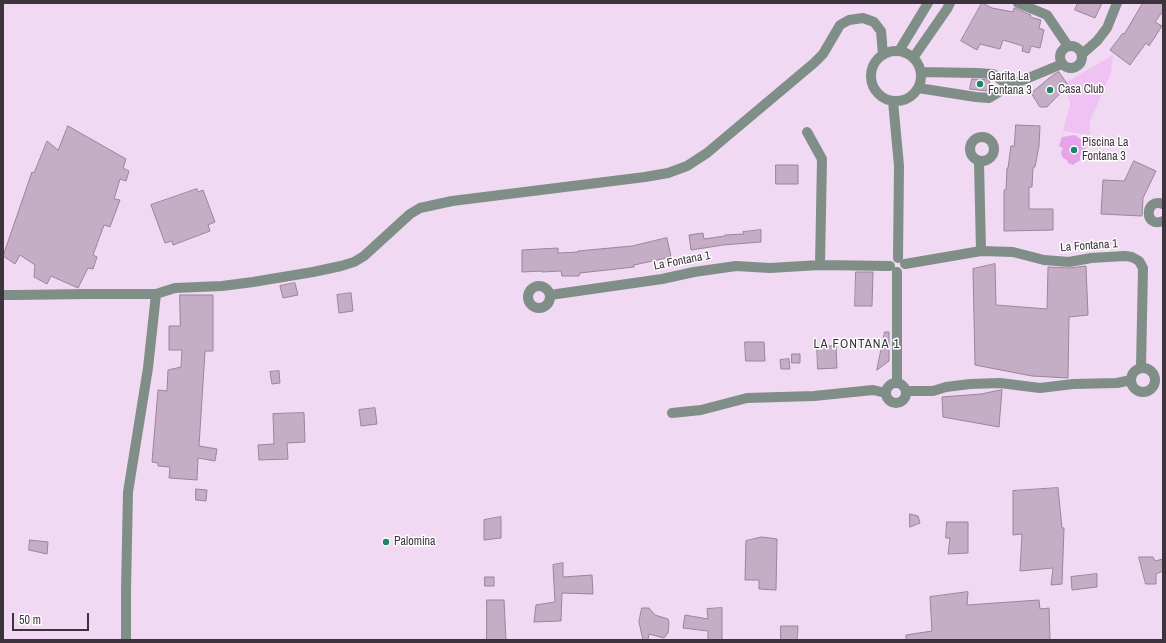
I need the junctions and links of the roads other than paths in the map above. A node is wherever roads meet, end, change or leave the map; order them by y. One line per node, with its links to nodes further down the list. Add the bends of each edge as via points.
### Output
1 (928, 3): 6 (street)
2 (950, 3): 9 (street)
3 (1018, 3): 5 (street, via 1047,15)
4 (1117, 3): 7 (street, via 1107,28)
5 (1068, 46): 7 (street, via 1075,46); 10 (street, via 1060,55)
6 (900, 51): 8 (street); 9 (street)
7 (1082, 54): 10 (street, via 1082,61 1078,66 1071,68)
8 (883, 55): 14 (street, via 873,67 872,82 885,99); 24 (street, via 881,31 874,22 862,18 849,20 840,25 823,54 814,63 707,153 687,166 668,173 452,201 420,208 354,262 276,278 222,286 176,288)
9 (913, 58): 11 (street)
10 (1062, 64): 12 (street)
11 (921, 72): 12 (street, via 993,74); 13 (street)
12 (1009, 86): 13 (street, via 989,98)
13 (918, 88): 14 (street, via 912,96)
14 (896, 101): 20 (street)
15 (807, 132): 21 (street, via 822,159)
16 (979, 162): 19 (street)
17 (1163, 204): 18 (street, via 1153,204 1148,212 1153,221)
18 (1163, 221)
19 (981, 251): 20 (street, La Fontana 1); 26 (street, La Fontana 1, via 1013,252 1044,260 1069,262 1125,256 1139,261 1143,268)
20 (901, 261): 22 (street, via 903,270)
21 (820, 265): 22 (street, La Fontana 1); 25 (street, La Fontana 1, via 791,268 716,268 662,279)
22 (894, 269): 29 (street)
23 (3, 294): 24 (street)
24 (156, 294): 33 (street, via 148,368 128,492)
25 (550, 295)
26 (1141, 368): 27 (street, via 1152,372); 28 (street, via 1134,371)
27 (1159, 379): 28 (street, via 1150,390 1143,392 1135,389)
28 (1131, 380): 30 (street, via 1040,388 1000,383 970,384 933,391)
29 (897, 383): 30 (street); 31 (street, via 888,387)
30 (906, 391): 31 (street, via 905,398 897,403 891,402)
31 (886, 393): 32 (street, via 873,390 814,396 747,398 701,410)
32 (672, 413)
33 (126, 640)

